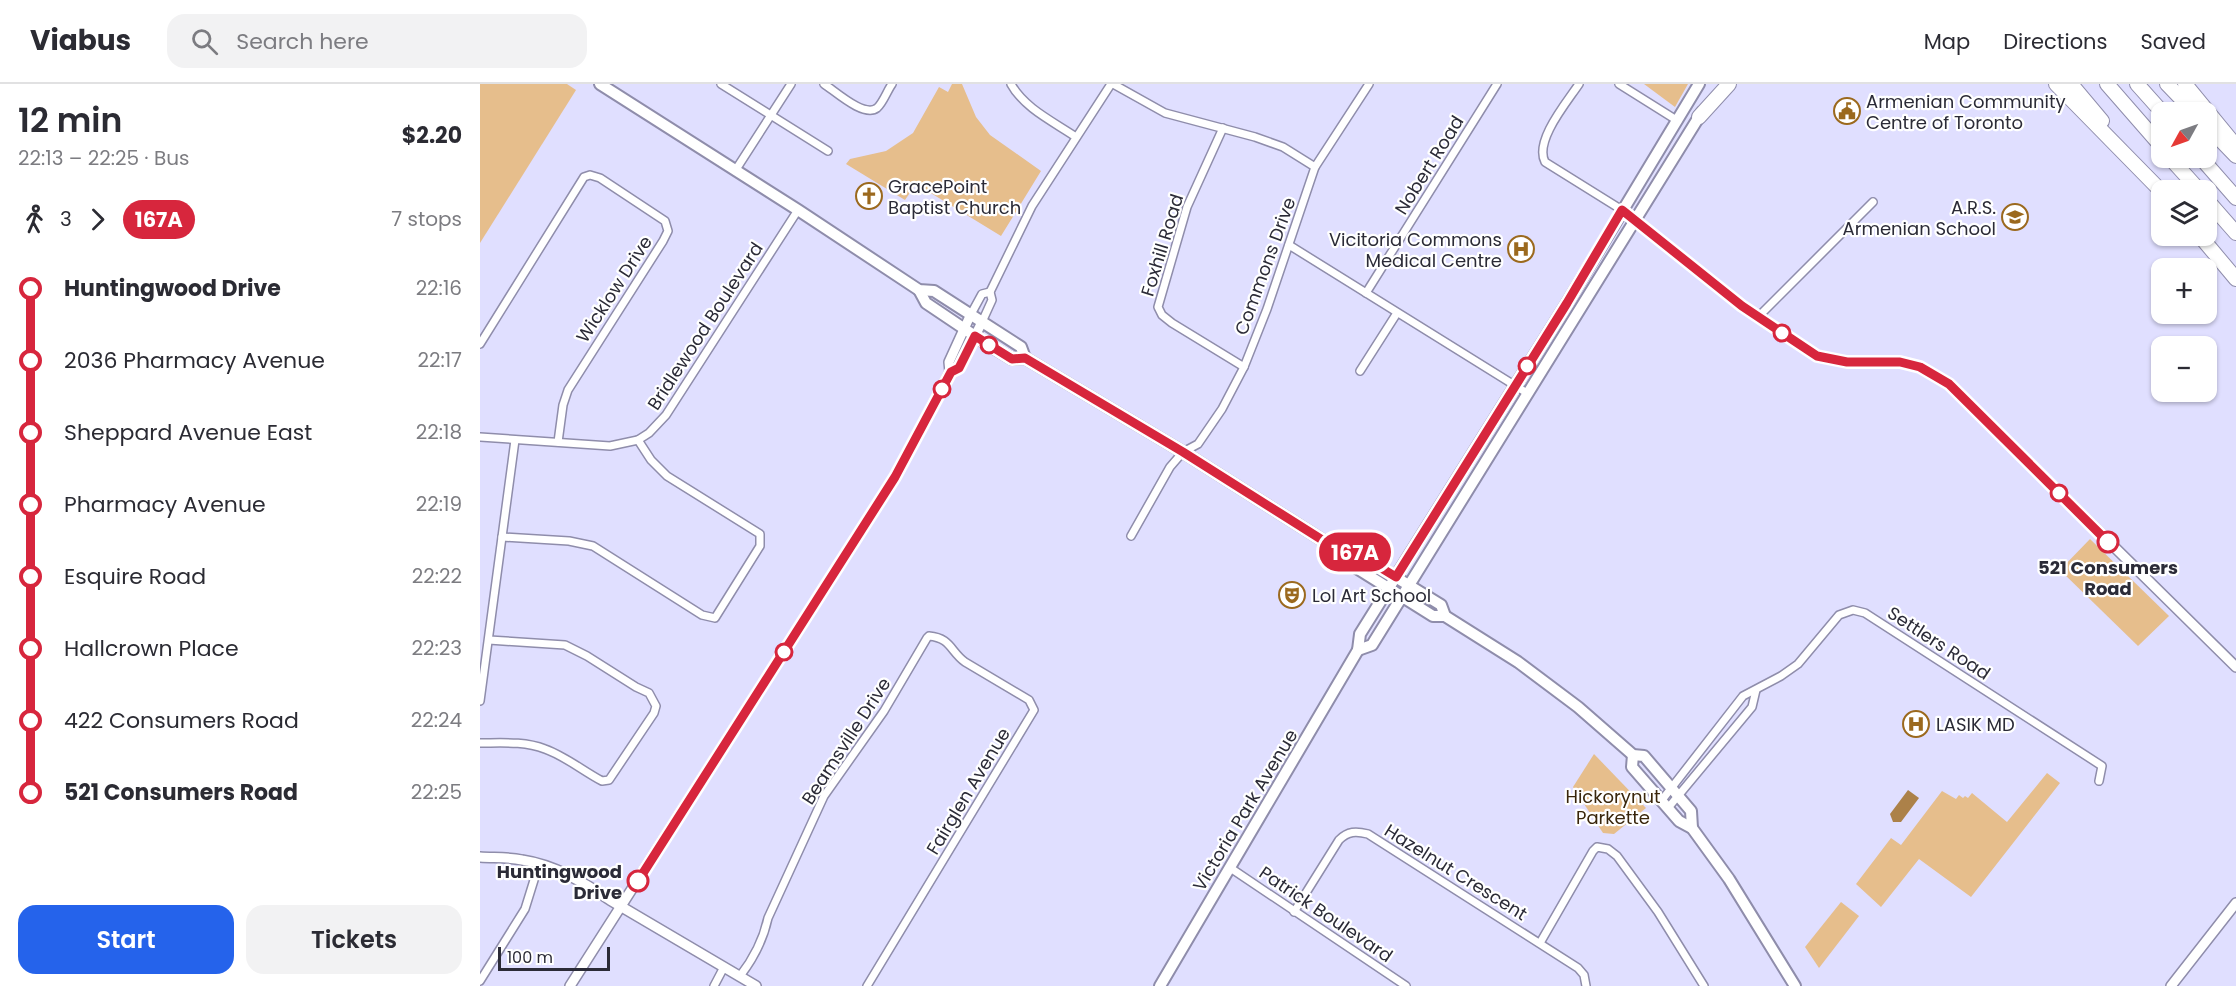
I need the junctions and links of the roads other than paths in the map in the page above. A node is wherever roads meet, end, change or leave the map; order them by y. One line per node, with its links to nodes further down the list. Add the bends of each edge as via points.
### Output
1 (600, 84): 36 (main road)
2 (721, 84): 23 (street)
3 (791, 84): 23 (street)
4 (824, 84): 5 (street, via 855,106 874,110)
5 (892, 84)
6 (1011, 84): 29 (street, via 1028,105)
7 (1112, 84): 26 (street, via 1165,113); 29 (street)
8 (1369, 84): 33 (street, Commons Drive)
9 (1497, 84): 52 (street, Nobert Road)
10 (1579, 84): 43 (street, via 1552,124 1542,144 1542,156 1545,162)
11 (1619, 84): 25 (street)
12 (1699, 84): 25 (main road, Victoria Park Avenue)
13 (1718, 84): 24 (main road, Victoria Park Avenue)
14 (1729, 84): 24 (highway)
15 (2056, 84): 37 (highway)
16 (2071, 84): 38 (highway)
17 (2107, 84): 27 (highway)
18 (2137, 84): 21 (highway)
19 (2167, 84): 22 (highway)
20 (2185, 84): 30 (highway)
21 (2153, 102)
22 (2184, 102)
23 (771, 115): 31 (street); 36 (street)
24 (1700, 117): 45 (main road, Victoria Park Avenue)
25 (1678, 121): 43 (main road, Victoria Park Avenue)
26 (1223, 128): 33 (street, via 1283,147); 61 (street, Foxhill Road, via 1187,207 1158,307 1162,315)
27 (2151, 134)
28 (2217, 136): 32 (highway)
29 (1076, 137): 51 (street, via 1032,206)
30 (2236, 146)
31 (828, 151)
32 (2236, 156)
33 (1315, 167): 47 (street, Commons Drive)
34 (2179, 168): 39 (highway)
35 (2210, 168): 40 (highway)
36 (735, 171): 42 (main road)
37 (2151, 180)
38 (2153, 180)
39 (2190, 180)
40 (2236, 198)
41 (1873, 202): 55 (street)
42 (798, 210): 50 (main road); 68 (street, Bridlewood Boulevard, via 666,415)
43 (1622, 210): 45 (street); 64 (main road, Victoria Park Avenue)
44 (2217, 211): 46 (highway)
45 (1636, 220): 55 (street); 65 (main road, Victoria Park Avenue)
46 (2236, 233)
47 (1289, 245): 52 (street); 61 (street, Commons Drive)
48 (2208, 246): 49 (highway)
49 (2236, 279)
50 (919, 290): 54 (main road, via 934,291); 57 (main road, via 926,303)
51 (990, 292): 54 (street, via 982,294); 56 (street, via 992,300)
52 (1366, 293): 53 (street)
53 (1397, 313): 62 (street); 64 (street)
54 (970, 316): 56 (main road); 57 (street)
55 (1758, 317): 82 (street, via 1817,356 1847,362 1900,362 1920,367 1949,384)
56 (982, 322): 58 (street); 60 (main road, via 1021,347)
57 (964, 329): 58 (main road); 63 (street, via 949,362)
58 (975, 336): 60 (main road, via 1012,359); 63 (street, via 959,368)
59 (480, 344): 69 (street, Wicklow Drive, via 584,177 600,178 664,221 668,231 663,241 568,390)
60 (1025, 358): 70 (main road)
61 (1244, 368): 70 (street, Commons Drive, via 1203,438)
62 (1360, 371)
63 (951, 372): 95 (street, via 895,477)
64 (1514, 385): 65 (street); 74 (main road, Victoria Park Avenue)
65 (1527, 393): 75 (main road, Victoria Park Avenue)
66 (480, 437): 67 (street)
67 (515, 440): 69 (street); 72 (street)
68 (639, 440): 69 (street, via 610,446); 72 (street, via 667,476 760,534 760,546 715,618 702,615 593,546)
69 (558, 442)
70 (1183, 452): 71 (street, Commons Drive, via 1170,467); 73 (main road)
71 (1131, 536)
72 (502, 537): 79 (street)
73 (1335, 548): 74 (main road, via 1345,546); 76 (main road, via 1339,557)
74 (1396, 577): 75 (main road); 76 (main road, Victoria Park Avenue)
75 (1409, 585): 77 (main road, Victoria Park Avenue); 78 (main road, via 1441,605)
76 (1389, 587): 77 (main road); 81 (main road, Victoria Park Avenue, via 1360,634)
77 (1403, 596): 78 (main road, via 1433,616); 81 (main road, Victoria Park Avenue, via 1372,645)
78 (1445, 616): 86 (main road, via 1524,666)
79 (489, 640): 84 (street); 85 (street, via 565,645 649,693 656,706 609,780 602,781 547,749)
80 (946, 640): 99 (street, Beamsville Drive, via 927,638 884,711 824,796 768,918 763,939); 104 (street, Fairglen Avenue, via 957,657 1029,700 1034,710)
81 (1358, 650): 93 (main road, Victoria Park Avenue)
82 (2236, 667)
83 (1756, 690): 87 (street, Settlers Road, via 1798,664 1839,615 1853,610 1866,613 2102,766); 88 (street, Settlers Road, via 1743,696); 88 (street, Settlers Road, via 1752,707)
84 (480, 701)
85 (480, 743)
86 (1632, 755): 88 (main road, via 1644,756); 89 (main road, via 1632,767)
87 (2099, 781)
88 (1675, 790): 89 (street, Settlers Road); 89 (street, Settlers Road); 90 (main road, via 1691,811)
89 (1665, 804): 90 (main road, via 1679,821)
90 (1692, 828): 109 (main road, via 1729,879)
91 (480, 857): 92 (street)
92 (539, 864): 95 (street, via 563,872); 100 (street, via 525,909)
93 (1229, 867): 96 (street, Patrick Boulevard); 105 (main road, Victoria Park Avenue)
94 (2236, 903): 110 (street)
95 (621, 907): 98 (street); 101 (street)
96 (1294, 912): 97 (street, Hazelnut Crescent, via 1339,840 1344,834 1357,832 1368,834); 106 (street, Patrick Boulevard)
97 (1540, 943): 107 (street, Hazelnut Crescent, via 1578,968); 108 (street, via 1593,851 1604,848 1617,856 1645,893)
98 (724, 967): 99 (street); 102 (street)
99 (740, 976): 103 (street)
100 (480, 981)
101 (570, 986)
102 (714, 986)
103 (756, 986)
104 (867, 986)
105 (1160, 986)
106 (1406, 986)
107 (1586, 986)
108 (1704, 986)
109 (1795, 986)
110 (2171, 986)

